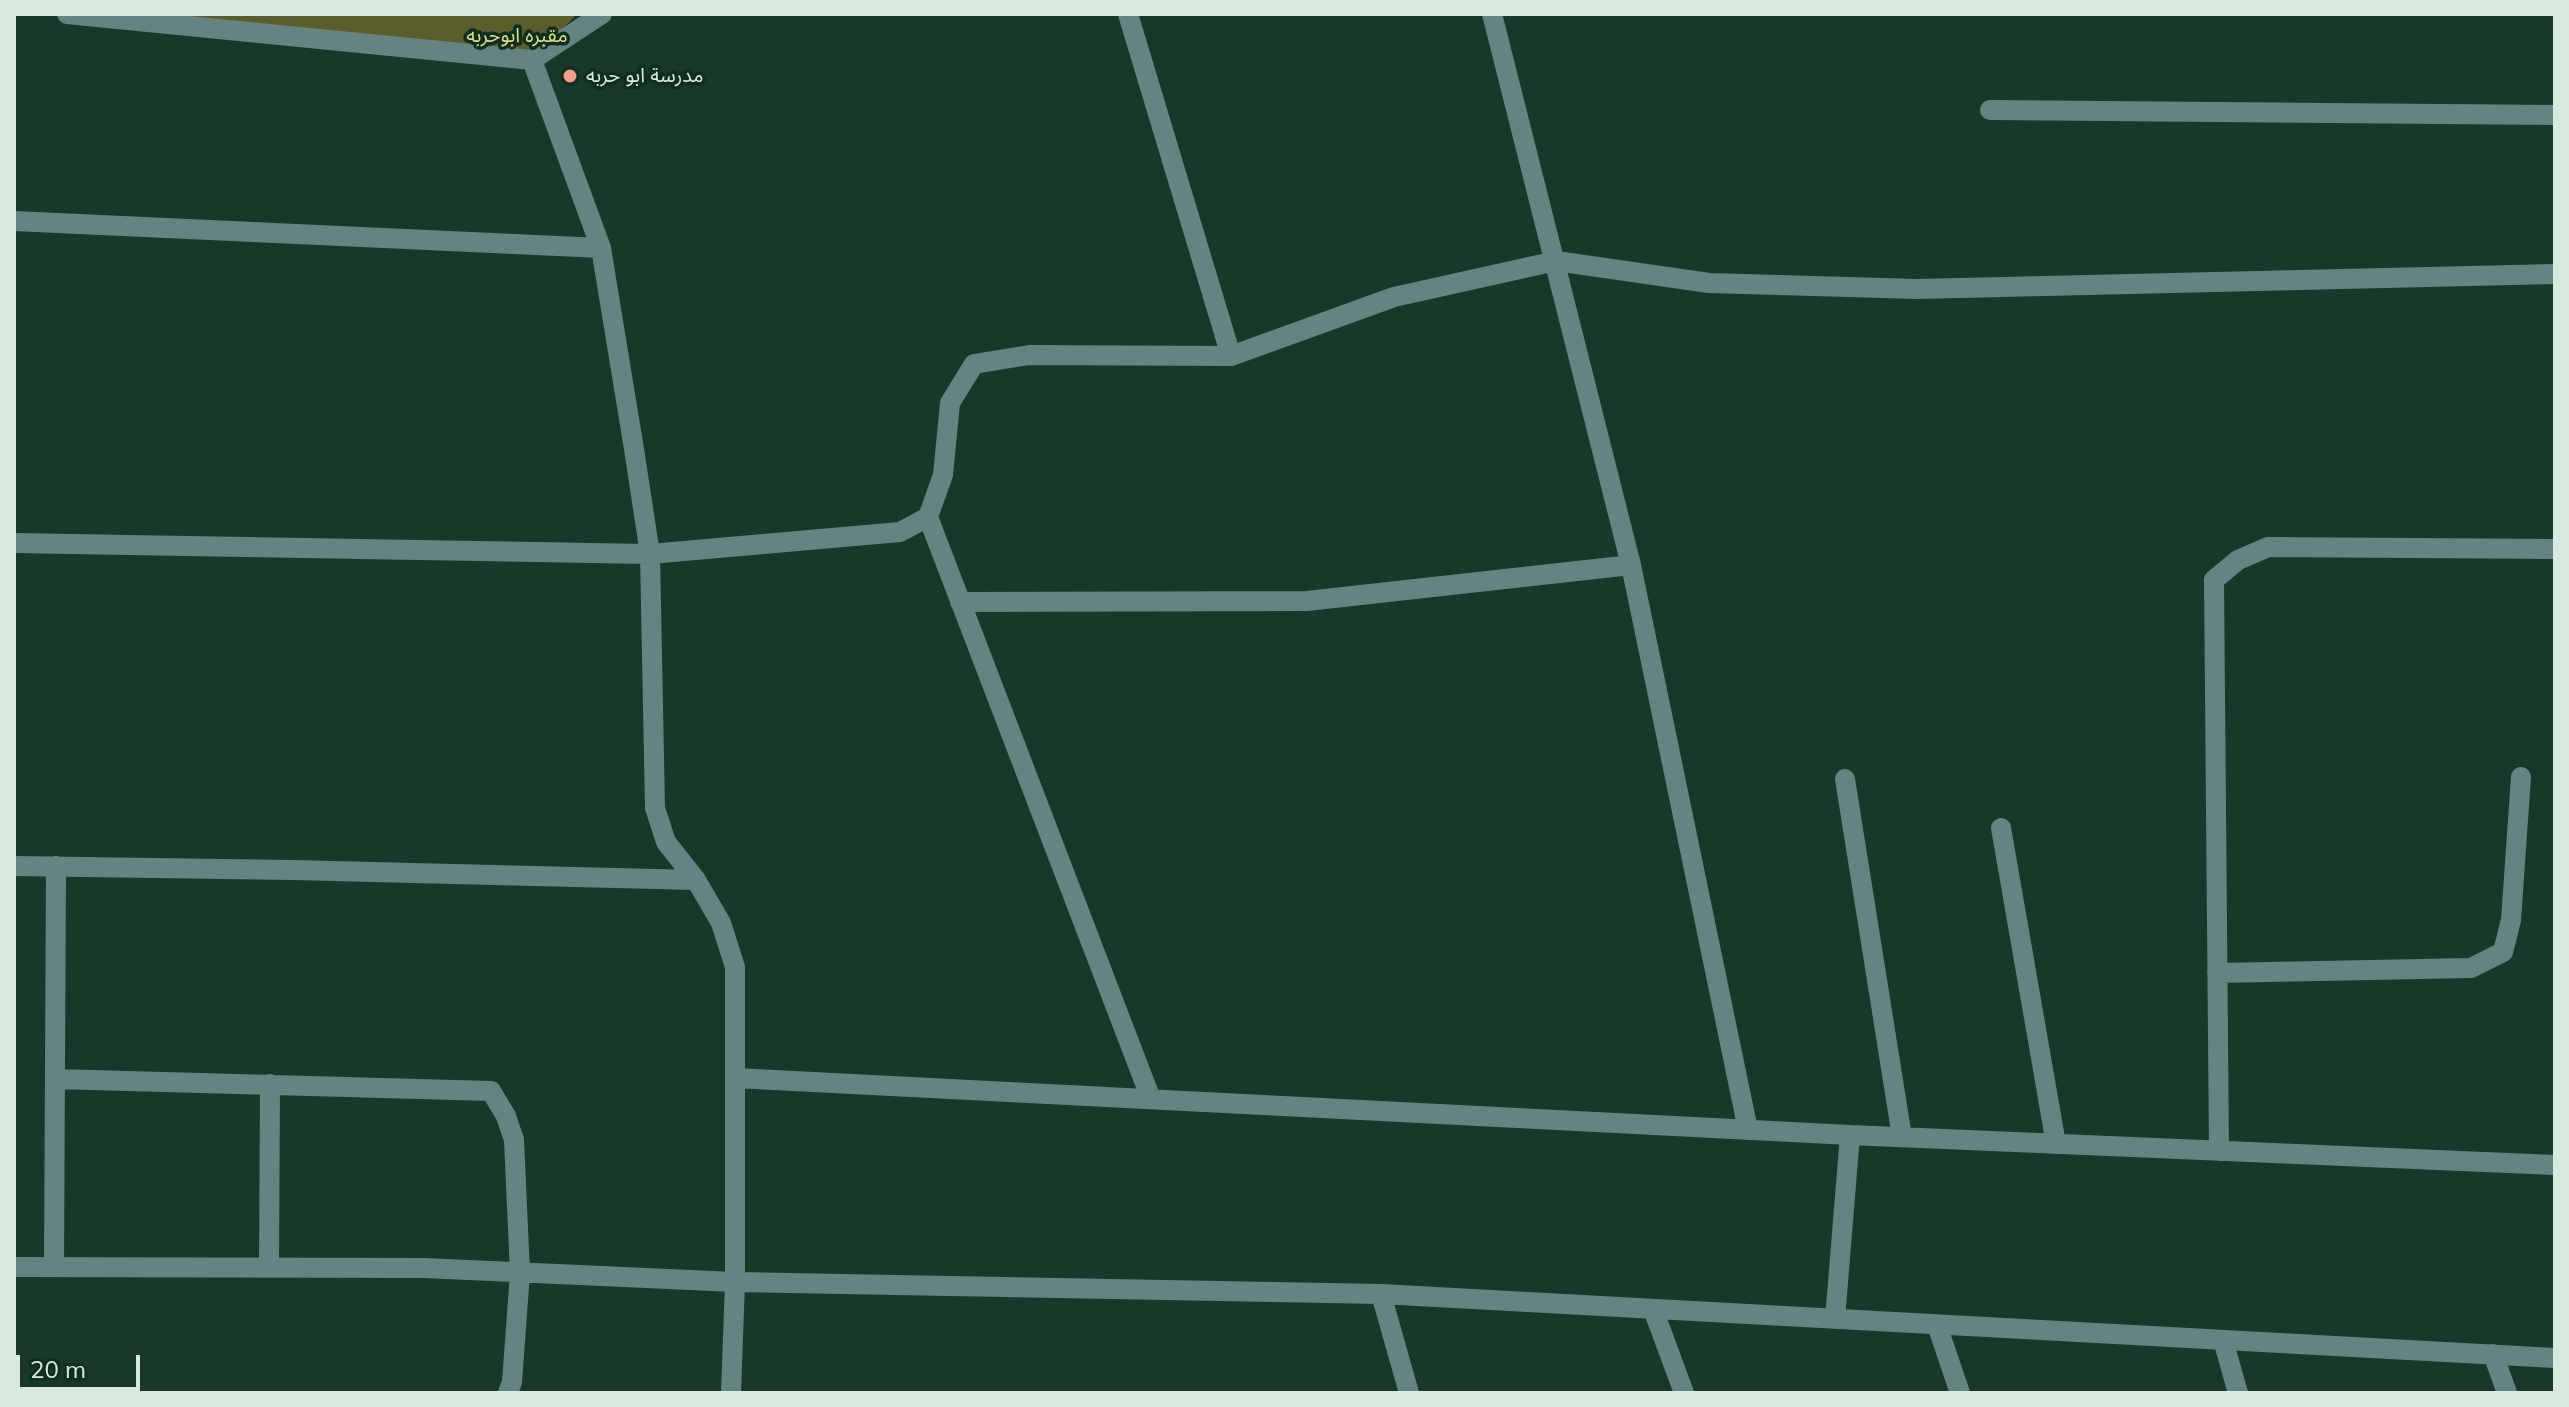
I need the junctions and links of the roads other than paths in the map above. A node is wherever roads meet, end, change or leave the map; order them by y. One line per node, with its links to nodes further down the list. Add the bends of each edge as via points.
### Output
1 (67, 14): 5 (street)
2 (602, 14): 5 (street)
3 (1128, 14): 12 (street)
4 (1492, 14): 10 (street)
5 (532, 60): 9 (street)
6 (1990, 110): 7 (street)
7 (2555, 115)
8 (14, 221): 9 (street)
9 (601, 248): 16 (street)
10 (1556, 261): 11 (street, via 1709,283 1917,289); 12 (street, via 1394,297); 17 (street)
11 (2555, 274)
12 (1231, 356): 13 (street, via 1029,355 974,364 950,403 943,475)
13 (928, 517): 16 (street, via 900,532); 18 (street)
14 (14, 543): 16 (street)
15 (2555, 549): 25 (street, via 2268,547 2238,560 2214,580)
16 (650, 554): 24 (street, via 655,808 666,842)
17 (1631, 565): 18 (street, via 1307,601); 30 (street)
18 (960, 602): 29 (street)
19 (2521, 777): 25 (street, via 2511,920 2503,952 2471,968)
20 (1845, 779): 32 (street)
21 (2001, 828): 33 (street)
22 (14, 866): 23 (street)
23 (56, 866): 24 (street); 27 (street)
24 (696, 880): 26 (street, via 721,923 735,967)
25 (2217, 973): 34 (street)
26 (735, 1078): 29 (street); 40 (street)
27 (55, 1079): 28 (street); 37 (street)
28 (270, 1084): 38 (street); 39 (street, via 491,1091 514,1140)
29 (1151, 1099): 30 (street)
30 (1748, 1130): 31 (street)
31 (1850, 1135): 32 (street); 43 (street)
32 (1902, 1137): 33 (street)
33 (2056, 1144): 34 (street)
34 (2219, 1151): 35 (street)
35 (2555, 1165)
36 (14, 1267): 37 (street)
37 (54, 1267): 38 (street)
38 (269, 1268): 39 (street)
39 (520, 1273): 40 (street); 48 (street)
40 (735, 1282): 41 (street); 49 (street)
41 (1381, 1294): 42 (street); 50 (street)
42 (1653, 1309): 43 (street); 51 (street)
43 (1835, 1319): 44 (street)
44 (1937, 1325): 45 (street); 52 (street)
45 (2223, 1340): 46 (street); 53 (street)
46 (2493, 1354): 47 (street); 54 (street)
47 (2555, 1358)
48 (508, 1393)
49 (731, 1393)
50 (1409, 1393)
51 (1684, 1393)
52 (1960, 1393)
53 (2238, 1393)
54 (2507, 1393)

